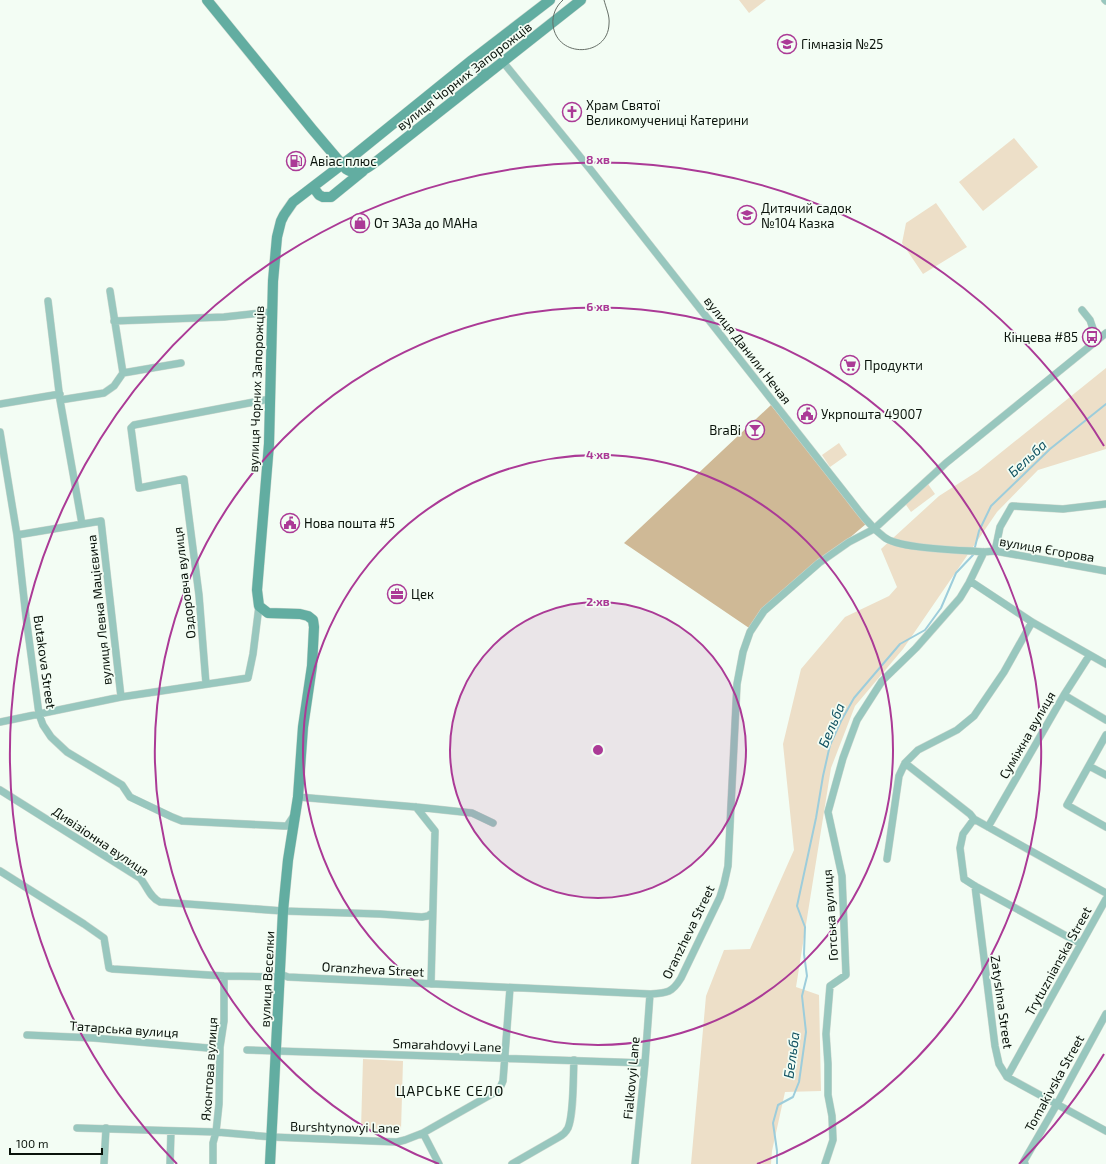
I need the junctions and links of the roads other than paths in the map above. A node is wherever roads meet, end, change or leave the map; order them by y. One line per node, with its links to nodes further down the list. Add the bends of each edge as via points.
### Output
1 (207, 0): 7 (street)
2 (550, 0): 4 (street, вулиця Чорних Запорожців)
3 (581, 0): 5 (street, вулиця Чорних Запорожців)
4 (472, 60): 6 (street); 7 (street, вулиця Чорних Запорожців)
5 (504, 62): 6 (street, вулиця Чорних Запорожців); 25 (street, вулиця Данили Нечая)
6 (485, 76): 8 (street, вулиця Чорних Запорожців)
7 (342, 164): 8 (street, via 351,172); 9 (street, вулиця Чорних Запорожців)
8 (364, 171): 9 (street, вулиця Чорних Запорожців, via 331,197 319,195)
9 (313, 187): 13 (street, вулиця Чорних Запорожців, via 293,202 281,221 276,247)
10 (110, 291): 14 (street)
11 (48, 301): 19 (street, вулиця Левка Мацієвича)
12 (1082, 310): 16 (street, via 1090,320)
13 (271, 312): 14 (street, via 224,317); 20 (street, вулиця Чорних Запорожців)
14 (114, 321): 18 (street)
15 (1106, 333): 16 (street)
16 (1097, 340): 25 (street, via 946,464)
17 (181, 362): 18 (street)
18 (123, 373): 19 (street, via 114,386 104,393)
19 (60, 397): 21 (street); 24 (street, вулиця Левка Мацієвича)
20 (270, 399): 32 (street, вулиця Чорних Запорожців, via 269,444 257,590); 36 (street, Оздоровча вулиця, via 132,425 131,428 139,488 184,479 199,596)
21 (0, 404)
22 (0, 432): 26 (street, Butakova Street)
23 (1106, 504): 29 (street, via 1063,509 1012,506 1000,527)
24 (82, 524): 26 (street); 38 (street, вулиця Левка Мацієвича, via 101,521)
25 (874, 529): 27 (street, вулиця Данили Нечая, via 885,538 905,545); 66 (street, Oranzheva Street, via 849,542 814,567 764,611 750,632 737,684 728,866 724,884 676,985 666,993)
26 (17, 535): 39 (street, Butakova Street)
27 (969, 551): 28 (street, вулиця Єгорова)
28 (981, 552): 29 (street, вулиця Єгорова); 31 (street, Готська вулиця)
29 (995, 552): 30 (street, вулиця Єгорова)
30 (1106, 571)
31 (970, 581): 33 (street); 91 (street, Готська вулиця, via 960,598 921,644 882,681 857,720 828,812 842,876 846,975 830,986 826,1034 832,1140)
32 (259, 606): 36 (street, вулиця Чорних Запорожців, via 254,654 248,678); 47 (street, via 268,613 300,614 313,620 312,666 303,727)
33 (1032, 622): 34 (street); 43 (street, via 1004,672 974,716 957,730 918,750)
34 (1089, 656): 35 (street); 37 (street, Суміжна вулиця)
35 (1106, 664)
36 (206, 684): 38 (street)
37 (1064, 695): 40 (street); 52 (street, Суміжна вулиця)
38 (121, 697): 39 (street)
39 (39, 714): 41 (street); 49 (street, Butakova Street, via 51,737 67,752 122,785 130,797 182,821 287,826)
40 (1106, 720)
41 (0, 722)
42 (1106, 735): 44 (street)
43 (904, 763): 50 (street); 54 (street, via 899,776)
44 (1089, 766): 45 (street); 53 (street, via 1067,805)
45 (1106, 775)
46 (0, 790): 59 (street, Дивізіонна вулиця, via 140,878 155,900)
47 (298, 797): 48 (street); 49 (street, вулиця Веселки)
48 (416, 807): 51 (street, via 472,813); 60 (street, via 435,830)
49 (295, 813): 59 (street, вулиця Веселки)
50 (974, 819): 52 (street); 56 (street, via 963,834 960,848 964,878)
51 (493, 823)
52 (988, 827): 57 (street)
53 (1106, 827)
54 (887, 859)
55 (0, 871): 62 (street, Oranzheva Street, via 104,938 109,968)
56 (975, 886): 61 (street); 75 (street, Zatyshna Street, via 995,1046 999,1064)
57 (1106, 893)
58 (1106, 899): 61 (street, Trytuznianska Street)
59 (283, 911): 60 (street, via 422,917); 63 (street, вулиця Веселки)
60 (432, 913): 64 (street)
61 (1081, 944): 75 (street, Trytuznianska Street)
62 (224, 976): 63 (street, Oranzheva Street); 69 (street, Яхонтова вулиця, via 224,1020)
63 (280, 976): 64 (street, Oranzheva Street); 71 (street, вулиця Веселки)
64 (431, 984): 65 (street, Oranzheva Street)
65 (510, 988): 66 (street, Oranzheva Street); 72 (street, Burshtynovyi Lane)
66 (650, 994): 74 (street, Fialkovyi Lane)
67 (1106, 1014): 76 (street, Tomakivska Street)
68 (27, 1035): 69 (street, Татарська вулиця)
69 (220, 1048): 81 (street, Яхонтова вулиця)
70 (247, 1050): 71 (street, Smarahdovyi Lane)
71 (276, 1052): 72 (street, Smarahdovyi Lane); 83 (street, вулиця Веселки)
72 (504, 1059): 73 (street, Smarahdovyi Lane); 82 (street, Burshtynovyi Lane, via 503,1081 499,1090)
73 (574, 1060): 74 (street, Smarahdovyi Lane); 89 (street, via 571,1118 568,1128 559,1137)
74 (646, 1063): 90 (street, Fialkovyi Lane)
75 (1007, 1077): 76 (street)
76 (1057, 1104): 80 (street); 92 (street, Tomakivska Street, via 1024,1160)
77 (77, 1128): 78 (street, Burshtynovyi Lane)
78 (106, 1128): 79 (street, Burshtynovyi Lane); 84 (street)
79 (172, 1131): 81 (street, Burshtynovyi Lane); 85 (street)
80 (1106, 1131)
81 (216, 1132): 83 (street, Burshtynovyi Lane); 86 (street, Яхонтова вулиця)
82 (423, 1133): 83 (street, Burshtynovyi Lane, via 397,1142); 88 (street)
83 (272, 1137): 87 (street, вулиця Веселки)
84 (104, 1164)
85 (170, 1164)
86 (213, 1164)
87 (270, 1164)
88 (439, 1164)
89 (512, 1164)
90 (635, 1164)
91 (825, 1164)
92 (1025, 1164)

